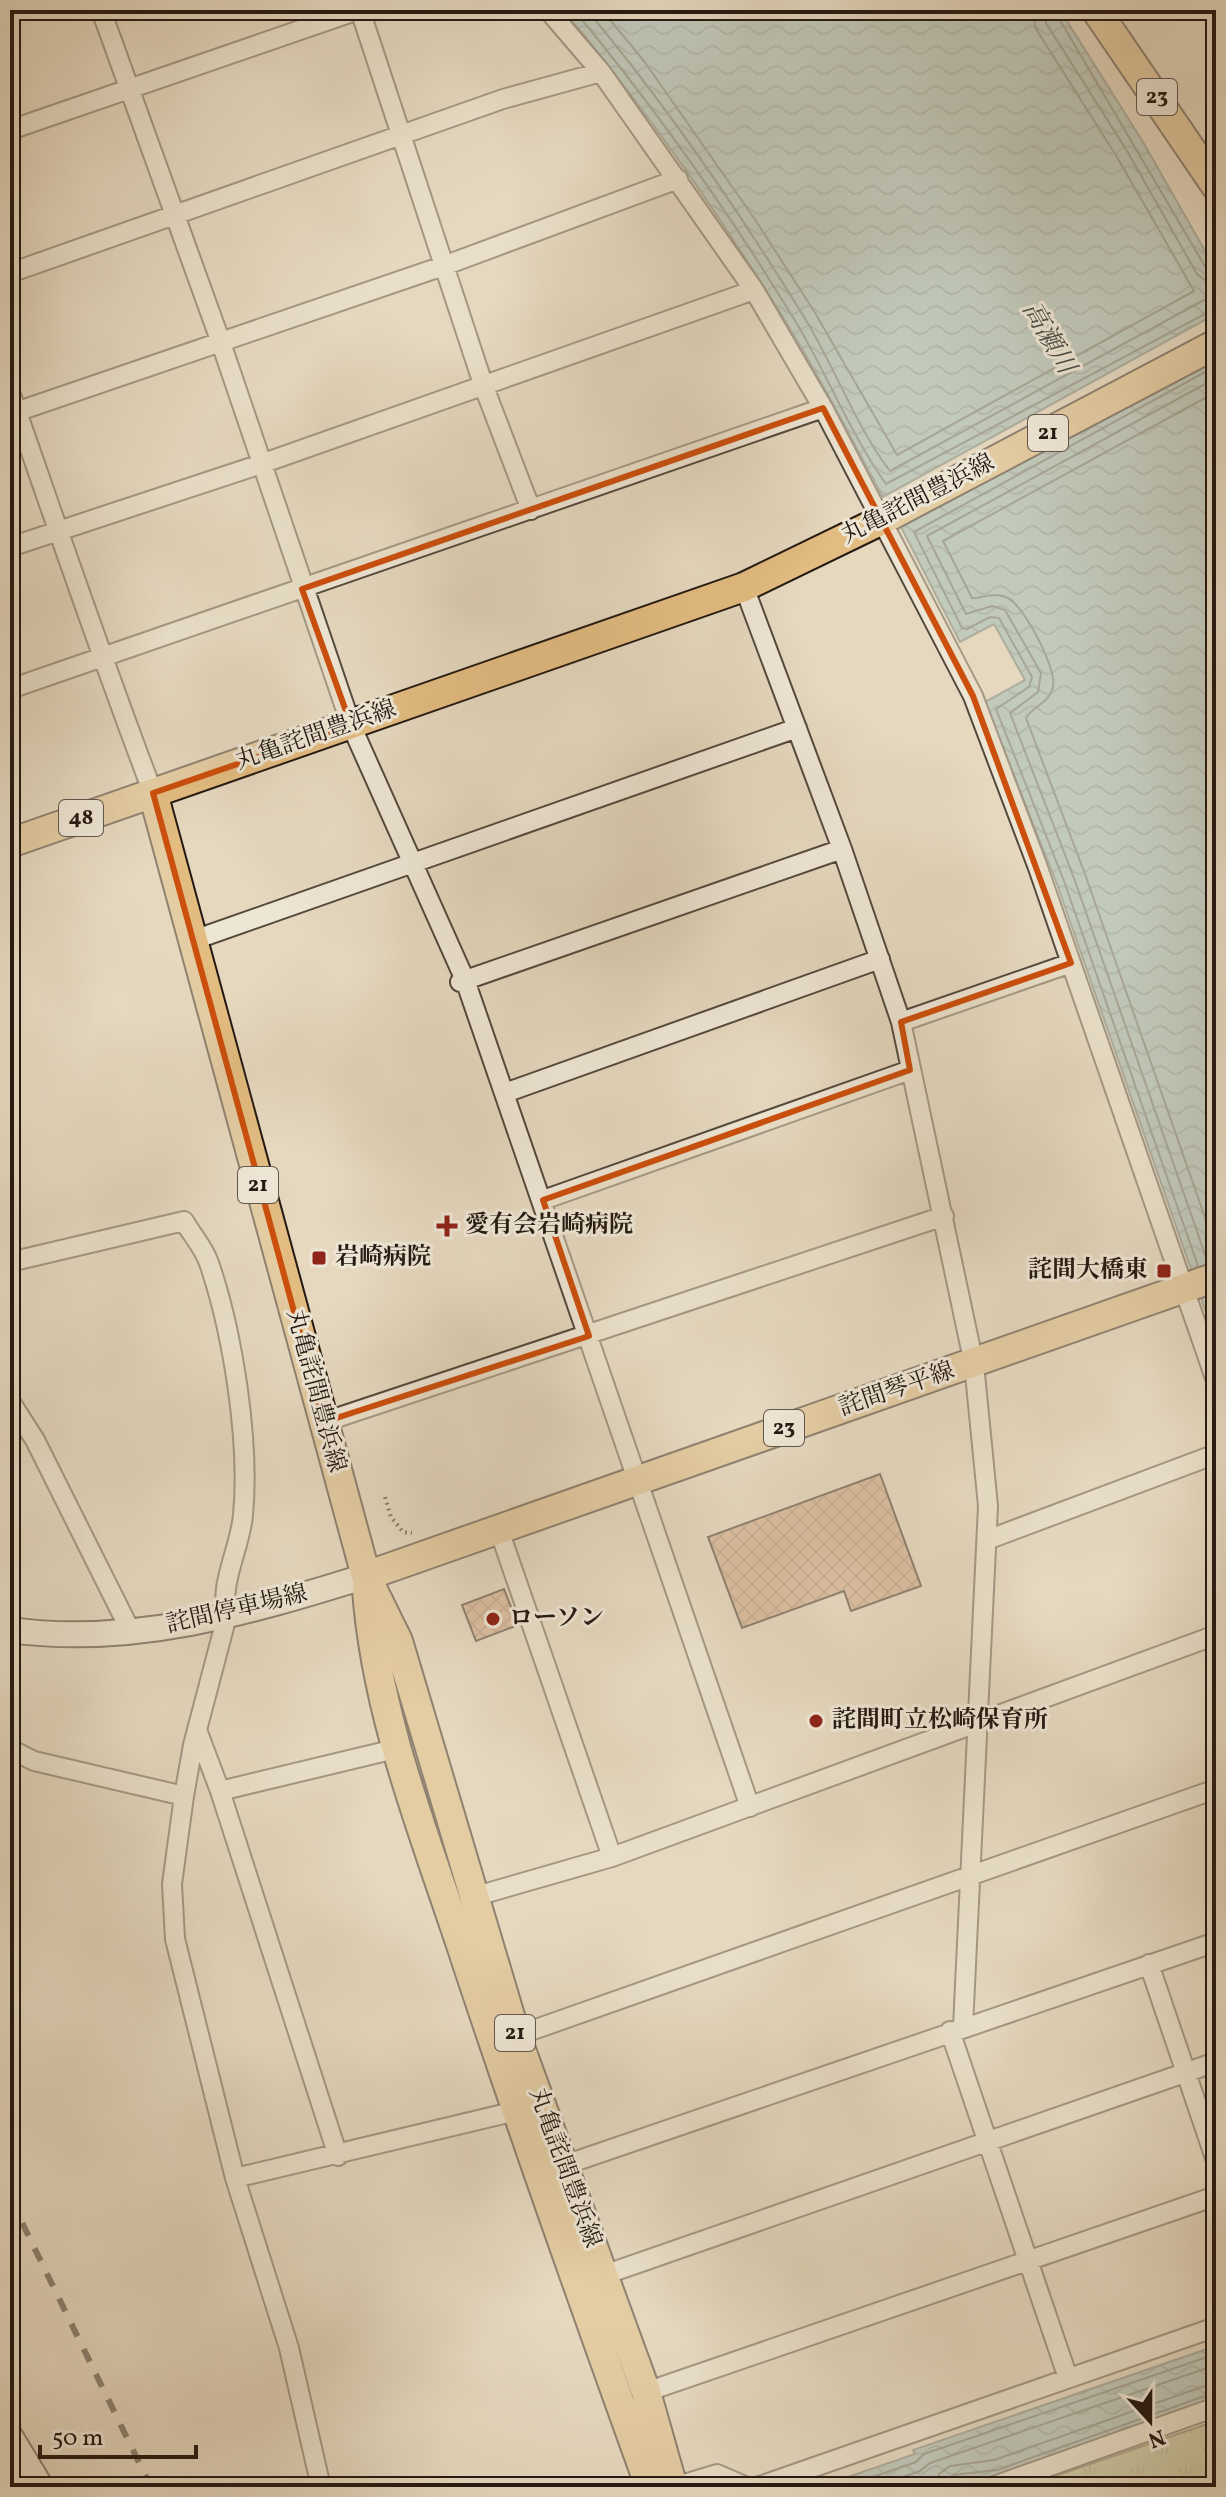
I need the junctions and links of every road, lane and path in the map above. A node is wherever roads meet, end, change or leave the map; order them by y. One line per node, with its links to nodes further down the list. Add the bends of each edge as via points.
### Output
1 (101, 10): 6 (street)
2 (359, 10): 6 (street); 8 (street)
3 (548, 10): 5 (street)
4 (1096, 10): 9 (main road, 23)
5 (601, 72): 8 (street); 10 (street)
6 (131, 88): 7 (street); 11 (street)
7 (10, 130)
8 (403, 134): 11 (street); 12 (street)
9 (1213, 174)
10 (678, 179): 12 (street); 14 (street)
11 (175, 214): 13 (street); 15 (street)
12 (446, 265): 15 (street); 17 (street)
13 (10, 273)
14 (754, 290): 17 (street); 19 (street)
15 (220, 340): 20 (street); 21 (street)
16 (1216, 344): 23 (main road, 丸亀詫間豊浜線 / 21)
17 (484, 387): 21 (street); 22 (street)
18 (10, 392): 20 (street)
19 (823, 408): 22 (street); 23 (street)
20 (13, 413): 24 (street)
21 (261, 464): 24 (street); 27 (street)
22 (531, 510): 27 (street)
23 (880, 521): 26 (main road, 丸亀詫間豊浜線 / 21); 38 (street, via 973,696)
24 (60, 530): 25 (street); 28 (street)
25 (10, 547)
26 (744, 587): 30 (main road, 丸亀詫間豊浜線 / 21); 31 (street)
27 (302, 589): 28 (street); 30 (street)
28 (101, 656): 29 (street); 32 (street)
29 (10, 689)
30 (351, 725): 32 (main road, 丸亀詫間豊浜線 / 21); 35 (street)
31 (797, 728): 34 (street); 35 (street)
32 (153, 793): 33 (main road, 48); 36 (main road, 丸亀詫間豊浜線 / 21)
33 (10, 843)
34 (842, 849): 37 (street); 39 (street)
35 (415, 864): 36 (street); 39 (street)
36 (191, 941): 51 (main road, 丸亀詫間豊浜線 / 21)
37 (880, 959): 40 (street); 42 (street)
38 (1071, 963): 40 (street); 46 (street)
39 (463, 981): 42 (street)
40 (901, 1022): 41 (street)
41 (910, 1070): 43 (street); 44 (street)
42 (505, 1093): 43 (street)
43 (543, 1200): 47 (street)
44 (944, 1216): 47 (street); 48 (street)
45 (10, 1262): 57 (street, via 184,1221 195,1238 208,1261 229,1339 242,1452 243,1518 223,1600)
46 (1200, 1282): 48 (main road, 詫間琴平線 / 23); 49 (street)
47 (589, 1336): 51 (street); 53 (street)
48 (974, 1364): 53 (main road, 詫間琴平線 / 23); 55 (street)
49 (1216, 1381)
50 (10, 1401): 59 (street, via 35,1440)
51 (324, 1422): 56 (main road, 丸亀詫間豊浜線 / 21)
52 (1216, 1454): 55 (street)
53 (636, 1478): 54 (main road, 詫間琴平線 / 23); 68 (street)
54 (499, 1530): 56 (main road, 詫間琴平線 / 23); 69 (street)
55 (987, 1540): 61 (street)
56 (366, 1576): 57 (main road, 詫間停車場線); 64 (main road, 丸亀詫間豊浜線 / 21, via 371,1648); 71 (main road, 丸亀詫間豊浜線 / 21, via 398,1641)
57 (227, 1616): 59 (main road, 詫間停車場線, via 184,1627); 62 (street)
58 (14, 1625): 59 (main road, 詫間停車場線, via 66,1634)
59 (130, 1630)
60 (1216, 1635): 61 (street)
61 (980, 1719): 68 (street); 70 (street)
62 (197, 1730): 66 (street); 67 (street)
63 (10, 1749): 67 (street, via 34,1761)
64 (395, 1749): 66 (street); 78 (main road, 丸亀詫間豊浜線 / 21)
65 (1216, 1789): 70 (street)
66 (220, 1791): 80 (street)
67 (184, 1796): 83 (street, via 172,1884 175,1939)
68 (750, 1807): 69 (street)
69 (612, 1857): 71 (street)
70 (970, 1876): 74 (street); 75 (street)
71 (473, 1897): 75 (main road, 丸亀詫間豊浜線 / 21)
72 (1216, 1942): 73 (street)
73 (1149, 1964): 74 (street); 77 (street)
74 (956, 2029): 79 (street); 82 (street)
75 (516, 2036): 82 (main road, 丸亀詫間豊浜線 / 21)
76 (1216, 2062): 77 (street)
77 (1186, 2072): 79 (street); 81 (street)
78 (516, 2111): 80 (street); 82 (main road, 丸亀詫間豊浜線 / 21)
79 (987, 2140): 85 (street); 86 (street)
80 (338, 2156): 83 (street)
81 (1216, 2161)
82 (552, 2170): 86 (main road, 丸亀詫間豊浜線 / 21); 94 (main road, 丸亀詫間豊浜線 / 21)
83 (235, 2178): 93 (street, via 289,2348)
84 (1216, 2196): 85 (street)
85 (1027, 2261): 88 (street); 89 (street)
86 (601, 2276): 89 (main road, 丸亀詫間豊浜線 / 21)
87 (1216, 2327): 88 (street)
88 (1068, 2378): 97 (street)
89 (646, 2392): 95 (main road, 丸亀詫間豊浜線 / 21)
90 (1216, 2407): 98 (street)
91 (10, 2436): 92 (main road)
92 (41, 2487)
93 (321, 2487)
94 (650, 2487)
95 (674, 2487): 96 (street, via 717,2474)
96 (747, 2487)
97 (757, 2487)
98 (991, 2487)

